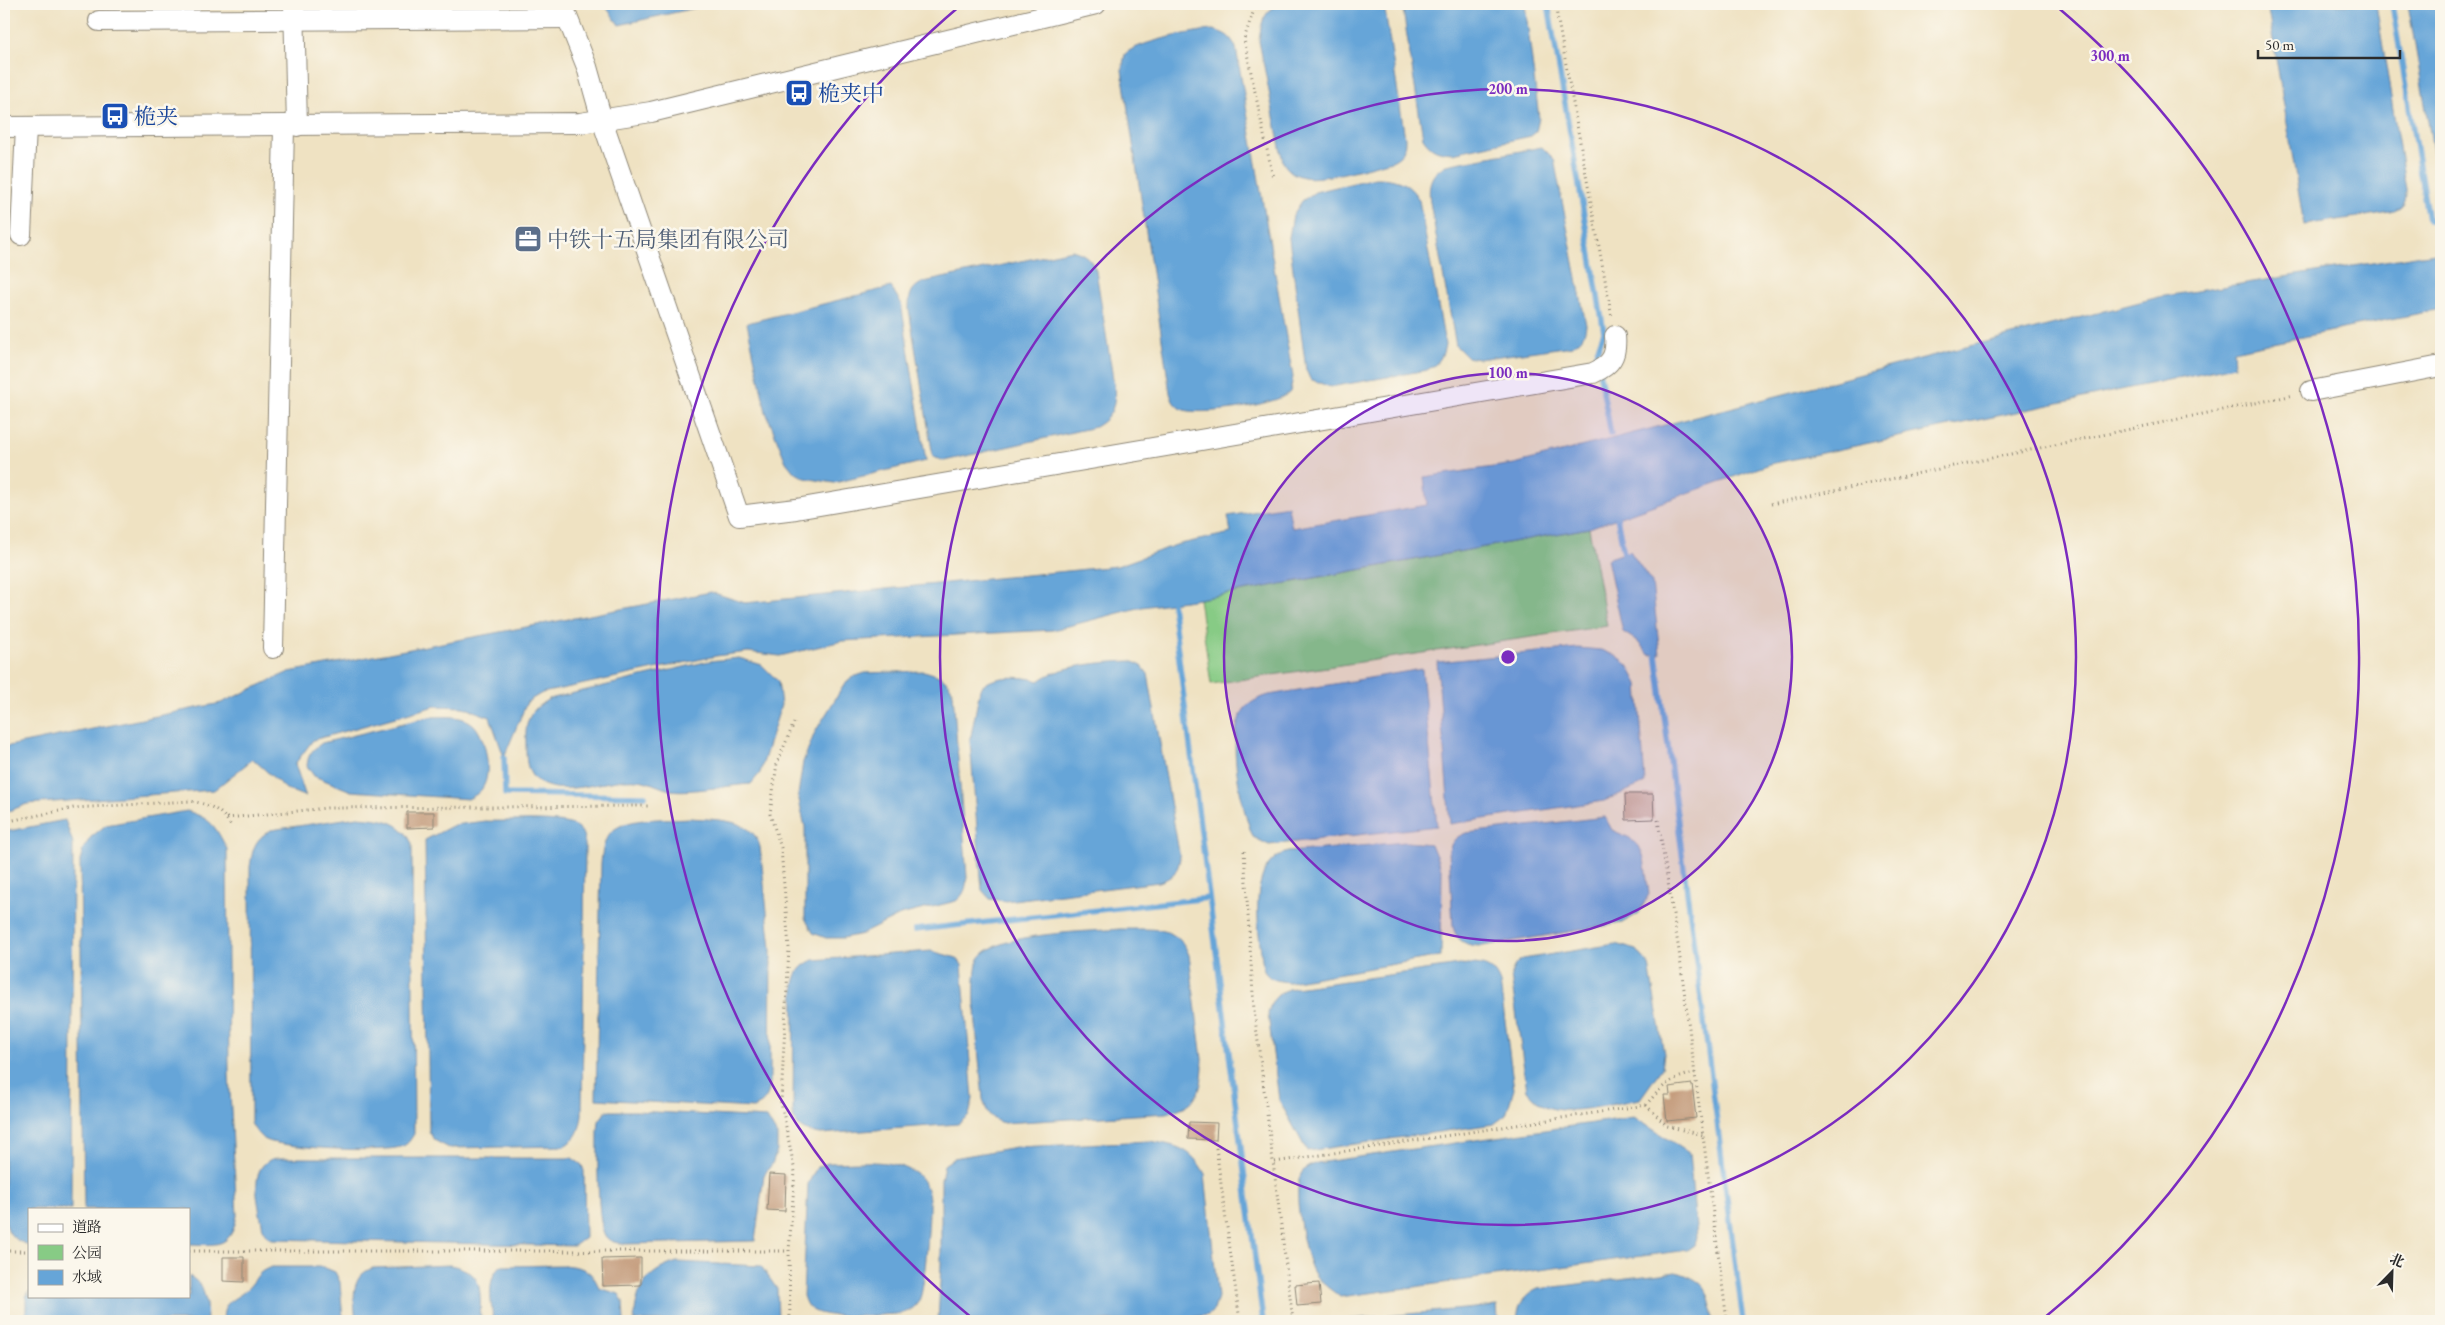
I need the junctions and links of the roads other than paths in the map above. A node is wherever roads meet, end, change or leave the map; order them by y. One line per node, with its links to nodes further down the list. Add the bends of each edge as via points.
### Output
1 (1096, 4): 5 (street, via 651,112)
2 (565, 11): 3 (street); 5 (street, via 587,67)
3 (294, 12): 4 (street); 6 (street)
4 (99, 21)
5 (602, 120): 6 (street, via 580,123); 10 (street, via 739,516 1593,374 1612,360)
6 (290, 126): 8 (street); 13 (street)
7 (4, 127): 8 (street)
8 (26, 127): 9 (street)
9 (22, 235)
10 (1615, 336)
11 (2441, 366): 12 (street)
12 (2311, 391)
13 (273, 648)

